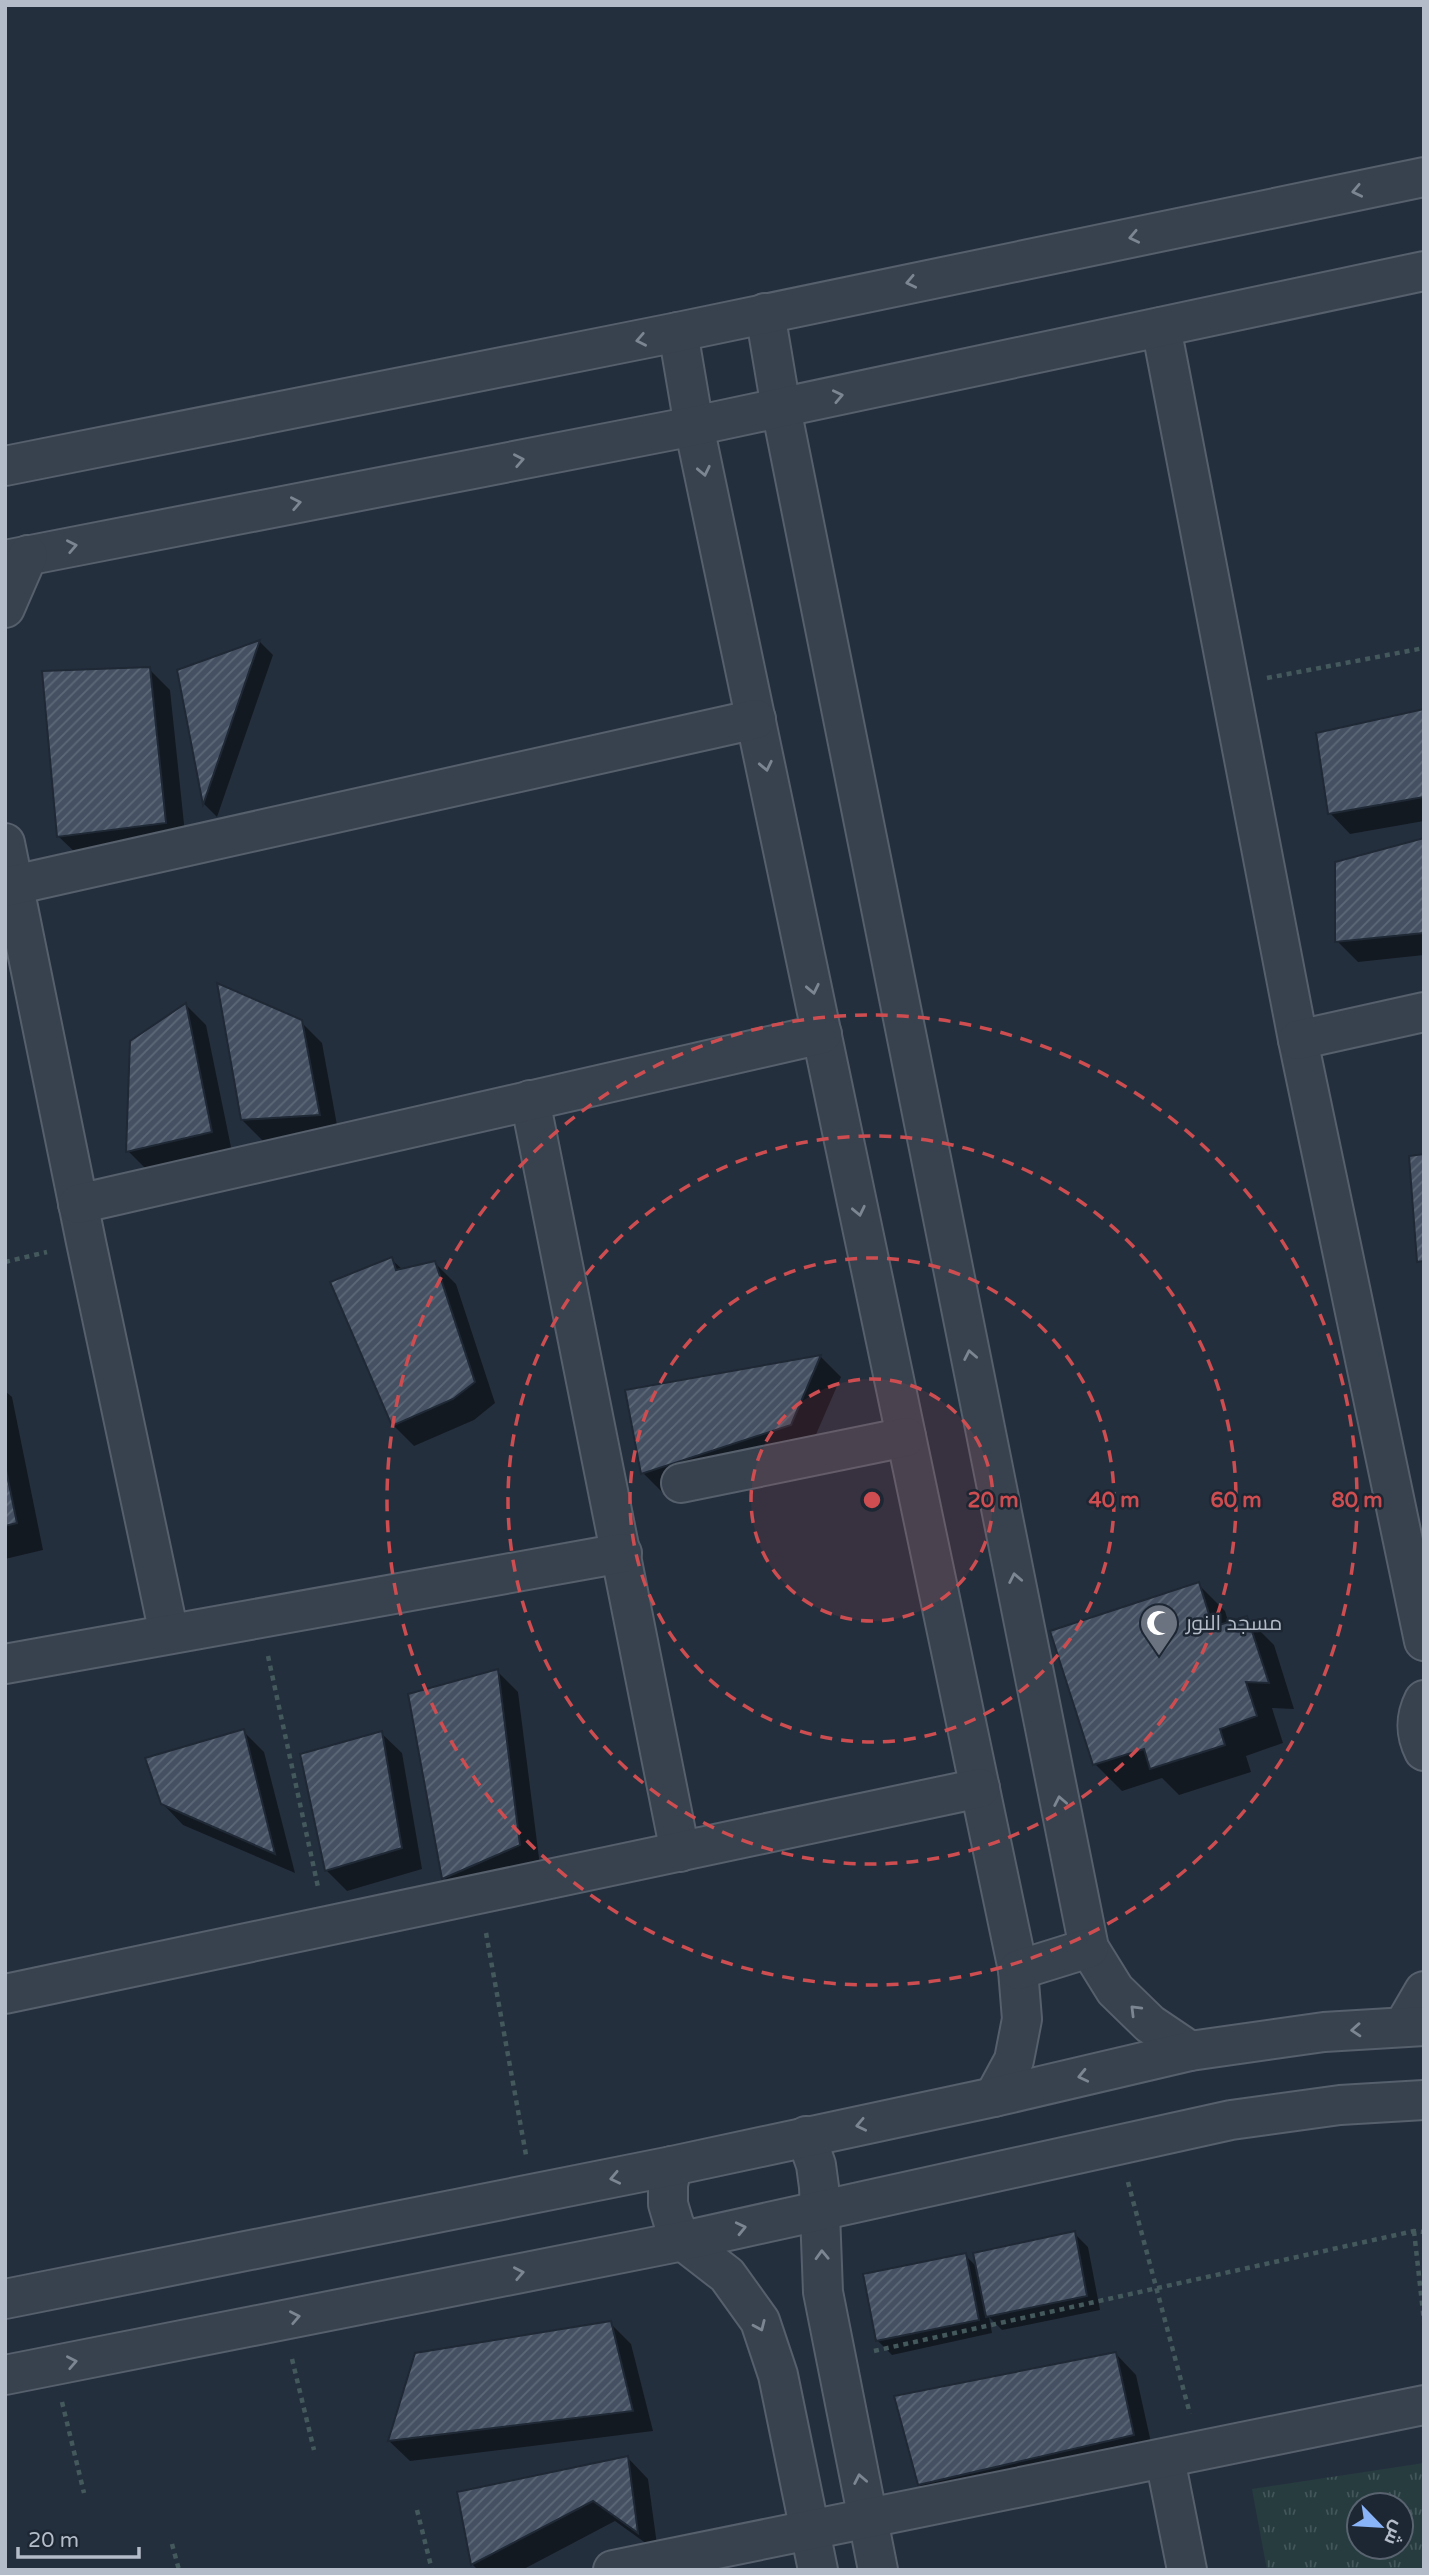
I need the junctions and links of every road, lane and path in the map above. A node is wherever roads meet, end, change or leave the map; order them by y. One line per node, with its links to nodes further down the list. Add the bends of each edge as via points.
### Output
1 (1424, 177): 3 (street, one-way to 3)
2 (1424, 271): 4 (street)
3 (765, 313): 5 (street); 6 (street)
4 (1161, 327): 6 (street, one-way to 4); 12 (street)
5 (678, 332): 7 (street); 8 (street, one-way to 8)
6 (780, 408): 7 (street); 34 (street, one-way to 6)
7 (694, 426): 9 (street, one-way to 7); 13 (street, one-way to 13)
8 (5, 466)
9 (17, 557): 10 (street)
10 (5, 608)
11 (1424, 648): 12 (path)
12 (1230, 685): 18 (street)
13 (756, 719): 15 (street); 17 (street, one-way to 17)
14 (5, 843): 15 (street)
15 (9, 886): 20 (street)
16 (1424, 1012): 18 (street)
17 (822, 1034): 19 (street); 21 (street, one-way to 21)
18 (1298, 1040): 26 (street)
19 (530, 1100): 20 (street); 23 (street)
20 (78, 1204): 25 (street)
21 (906, 1437): 22 (street); 30 (street)
22 (681, 1483)
23 (622, 1553): 24 (street); 31 (street)
24 (260, 1618): 25 (street); 33 (path)
25 (169, 1634): 27 (street)
26 (1424, 1641)
27 (5, 1664)
28 (1424, 1700): 29 (street, via 1416,1724)
29 (1424, 1751)
30 (980, 1788): 31 (street); 35 (street)
31 (680, 1852): 32 (street)
32 (479, 1894): 33 (street); 45 (path)
33 (326, 1926): 37 (street)
34 (1089, 1948): 35 (street); 39 (street, one-way to 34, via 1150,2024 1115,1990)
35 (1018, 1970): 40 (street, via 1022,2019 1014,2060)
36 (1424, 1991): 38 (street)
37 (5, 1994)
38 (1413, 2026): 39 (street, one-way to 39, via 1324,2032)
39 (1190, 2051): 40 (street, one-way to 40)
40 (993, 2097): 42 (street, one-way to 42)
41 (1424, 2100): 43 (street, via 1340,2105 1231,2120)
42 (806, 2136): 44 (street); 46 (street, via 816,2165)
43 (1118, 2145): 46 (street); 50 (path)
44 (672, 2166): 45 (street, one-way to 45); 49 (street, via 668,2204)
45 (534, 2194): 51 (street)
46 (821, 2210): 49 (street, one-way to 46); 54 (street, one-way to 46, via 823,2292)
47 (1414, 2231): 48 (path); 50 (path); 53 (path)
48 (1424, 2232)
49 (682, 2241): 52 (street, one-way to 49); 63 (street, one-way to 63, via 727,2275 760,2321 778,2375)
50 (1156, 2288): 54 (path); 59 (path)
51 (5, 2299)
52 (282, 2320): 55 (street, one-way to 52); 58 (path)
53 (1424, 2321)
54 (836, 2359): 62 (street, one-way to 54)
55 (53, 2365): 56 (street); 60 (path)
56 (5, 2375)
57 (1424, 2405): 59 (street)
58 (314, 2450)
59 (1183, 2456): 62 (street); 70 (street)
60 (84, 2493)
61 (417, 2510): 66 (path)
62 (867, 2517): 63 (street); 69 (street)
63 (810, 2529): 67 (street); 68 (street)
64 (172, 2543): 65 (path)
65 (179, 2570)
66 (432, 2570)
67 (613, 2570)
68 (818, 2570)
69 (878, 2570)
70 (1187, 2570)

